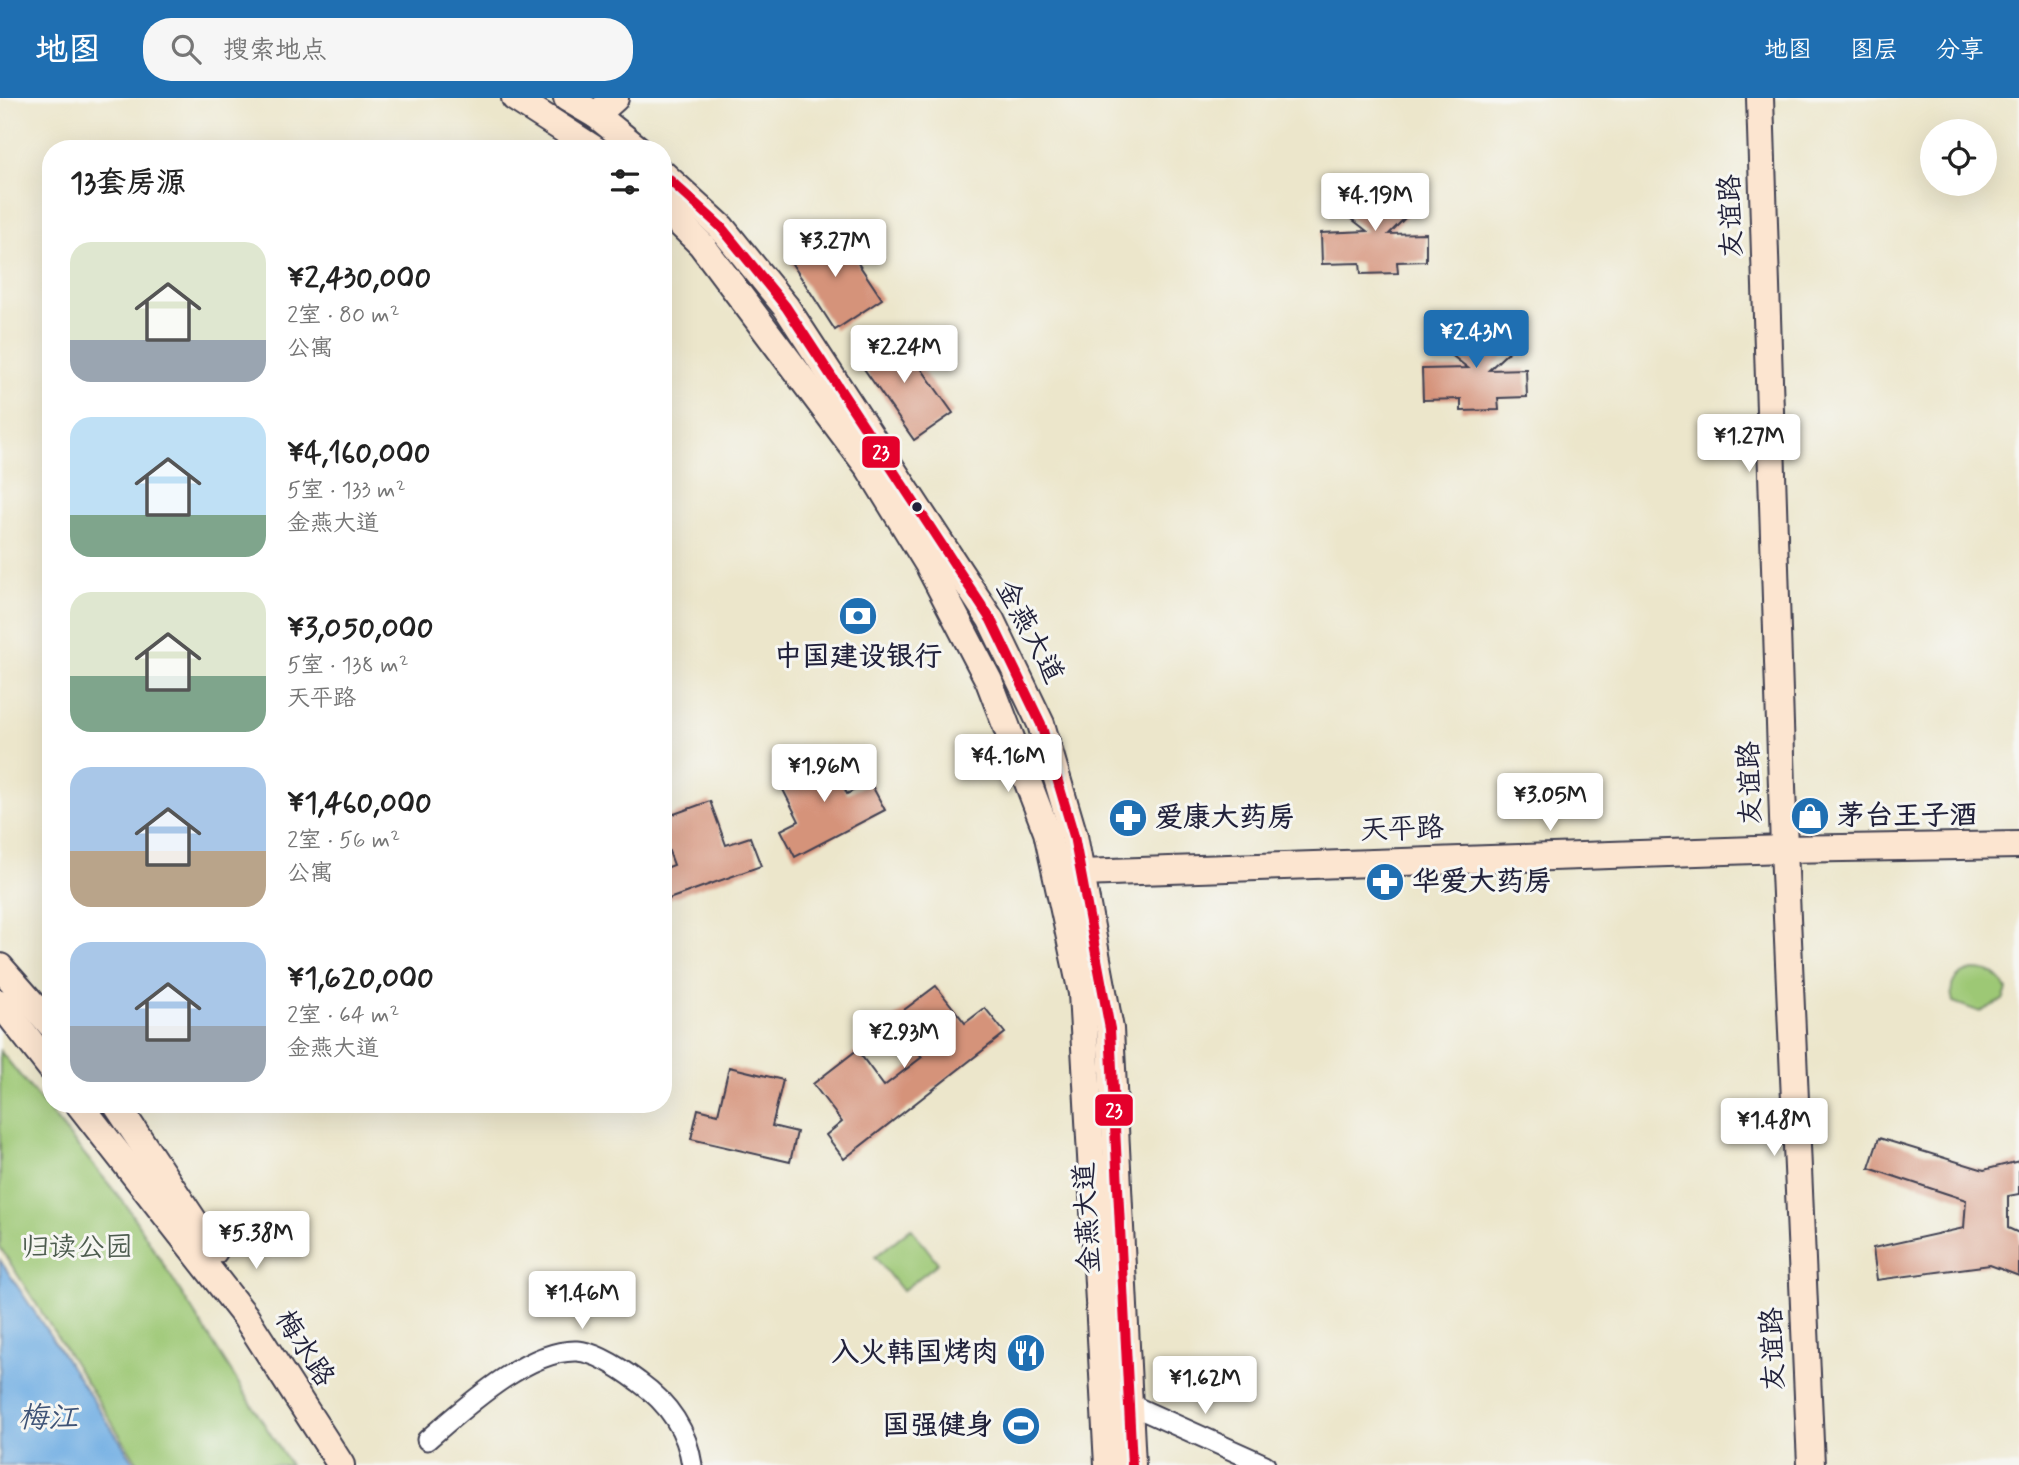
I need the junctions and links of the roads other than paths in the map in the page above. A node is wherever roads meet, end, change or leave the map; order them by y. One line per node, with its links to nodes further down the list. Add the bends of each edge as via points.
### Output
1 (515, 98): 5 (main road)
2 (567, 98): 4 (main road)
3 (1760, 98): 10 (main road, 友谊路)
4 (605, 107): 6 (main road)
5 (580, 140)
6 (631, 140)
7 (672, 182): 11 (main road, 金燕大道, via 721,227 786,307 991,620 1041,724)
8 (672, 216): 23 (main road, 金燕大道, via 701,244 870,468 989,681 1047,832 1082,993)
9 (2019, 845): 10 (main road, 天平路)
10 (1784, 849): 11 (main road, 天平路); 26 (main road, 友谊路)
11 (1082, 873): 18 (main road, 金燕大道, via 1110,1028)
12 (0, 967): 14 (main road)
13 (0, 1003): 15 (main road)
14 (42, 1015)
15 (42, 1057)
16 (86, 1113): 20 (main road, 梅水路, via 245,1316)
17 (122, 1113): 21 (main road, 梅水路)
18 (1129, 1404): 24 (main road, 金燕大道); 25 (street)
19 (427, 1440): 22 (street, via 485,1392 547,1355 578,1351 619,1368 655,1394 678,1422)
20 (341, 1465)
21 (357, 1465)
22 (692, 1465)
23 (1108, 1465)
24 (1132, 1465)
25 (1265, 1465)
26 (1811, 1465)

